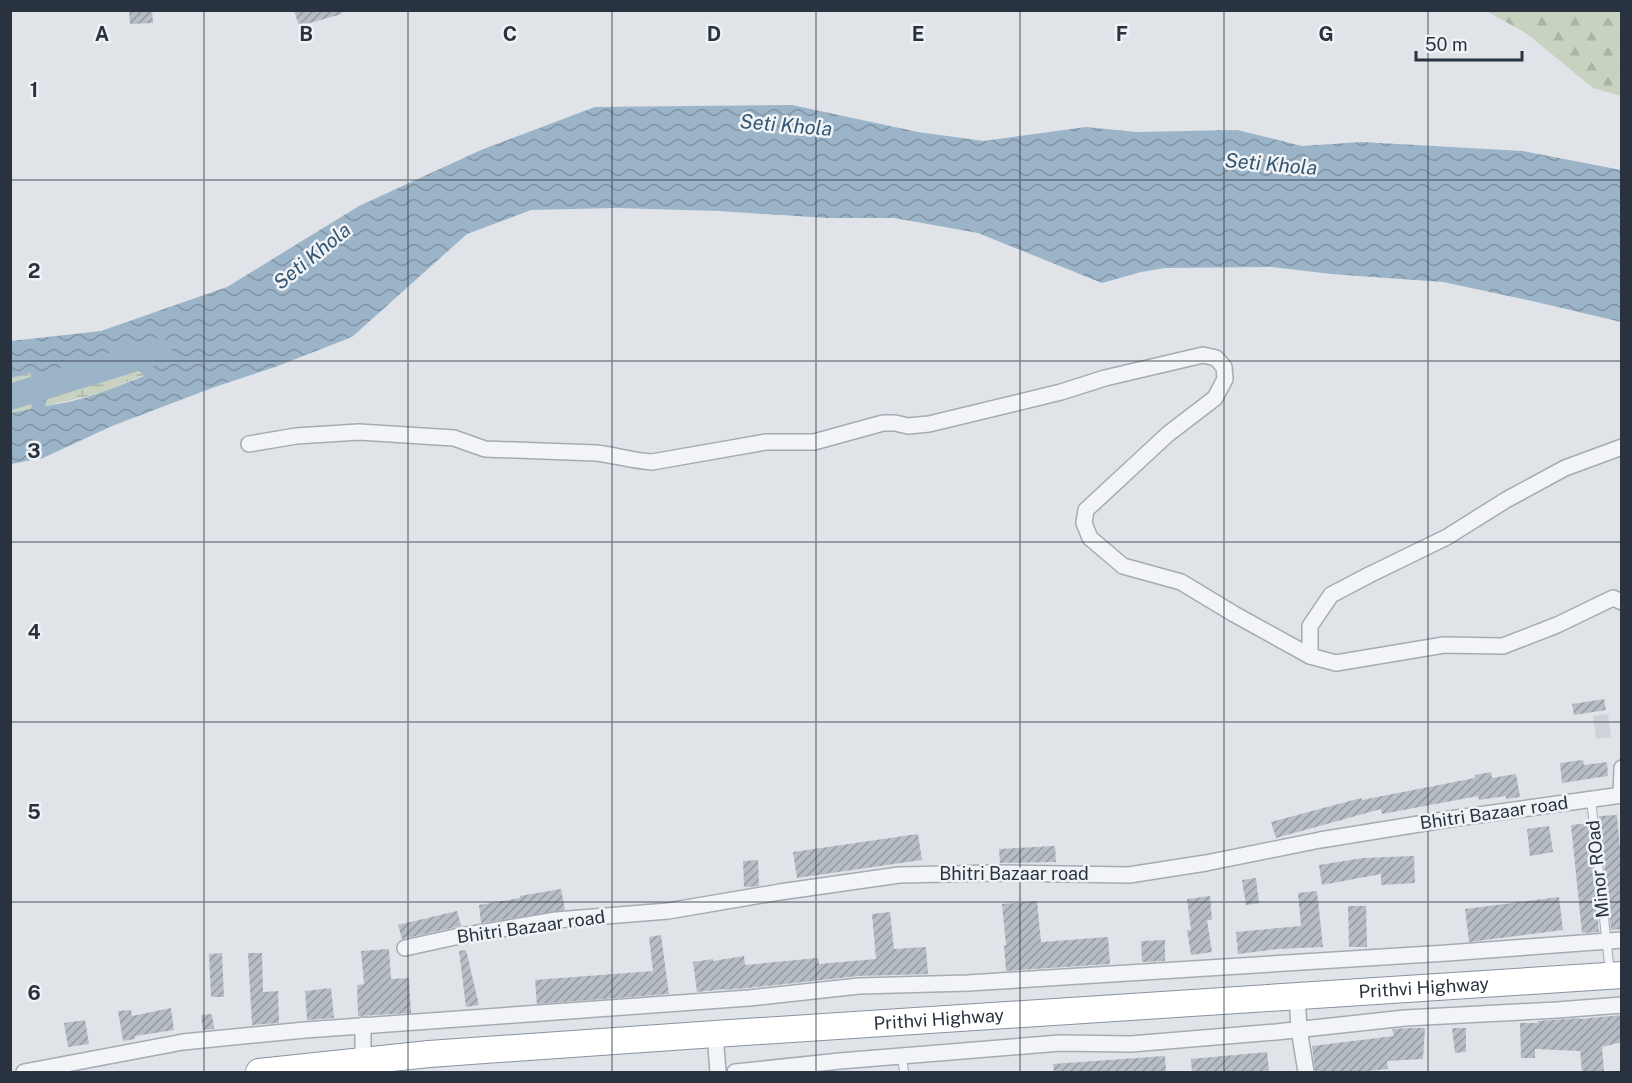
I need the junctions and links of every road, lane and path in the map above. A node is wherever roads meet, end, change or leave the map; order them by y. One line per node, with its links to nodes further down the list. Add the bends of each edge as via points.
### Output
1 (249, 444): 4 (street, via 359,432 454,438 485,449 609,454 652,462 766,442 814,442 884,423 929,424 1203,355 1215,358 1224,367 1225,379 1215,398 1168,434 1086,510 1084,523 1090,538 1123,566 1181,582)
2 (1622, 447): 4 (street, via 1565,468 1446,537 1331,596 1310,626)
3 (1622, 602): 4 (street, via 1613,598 1503,646 1444,645 1336,663)
4 (1310, 656)
5 (1622, 768): 6 (street)
6 (1621, 795): 7 (street, Bhitri Bazaar road)
7 (1591, 799): 8 (lane, Minor ROad); 9 (street, Bhitri Bazaar road, via 1129,874 899,875 668,911 556,920)
8 (1614, 940): 10 (lane, Minor ROad); 13 (street, via 1003,981 859,986 749,998)
9 (405, 948)
10 (1618, 976): 11 (highway, Prithvi Highway)
11 (1297, 996): 14 (street); 15 (highway, Prithvi Highway)
12 (1622, 1005): 14 (street, via 1405,1018)
13 (363, 1025): 17 (street); 18 (street, via 183,1042)
14 (1299, 1029): 16 (street, via 1131,1044 1060,1043); 23 (street)
15 (715, 1034): 17 (highway, Prithvi Highway); 20 (street)
16 (902, 1056): 21 (street); 22 (lane)
17 (363, 1061): 19 (highway, Prithvi Highway)
18 (24, 1072)
19 (259, 1072)
20 (718, 1072)
21 (735, 1072)
22 (904, 1072)
23 (1306, 1072)

